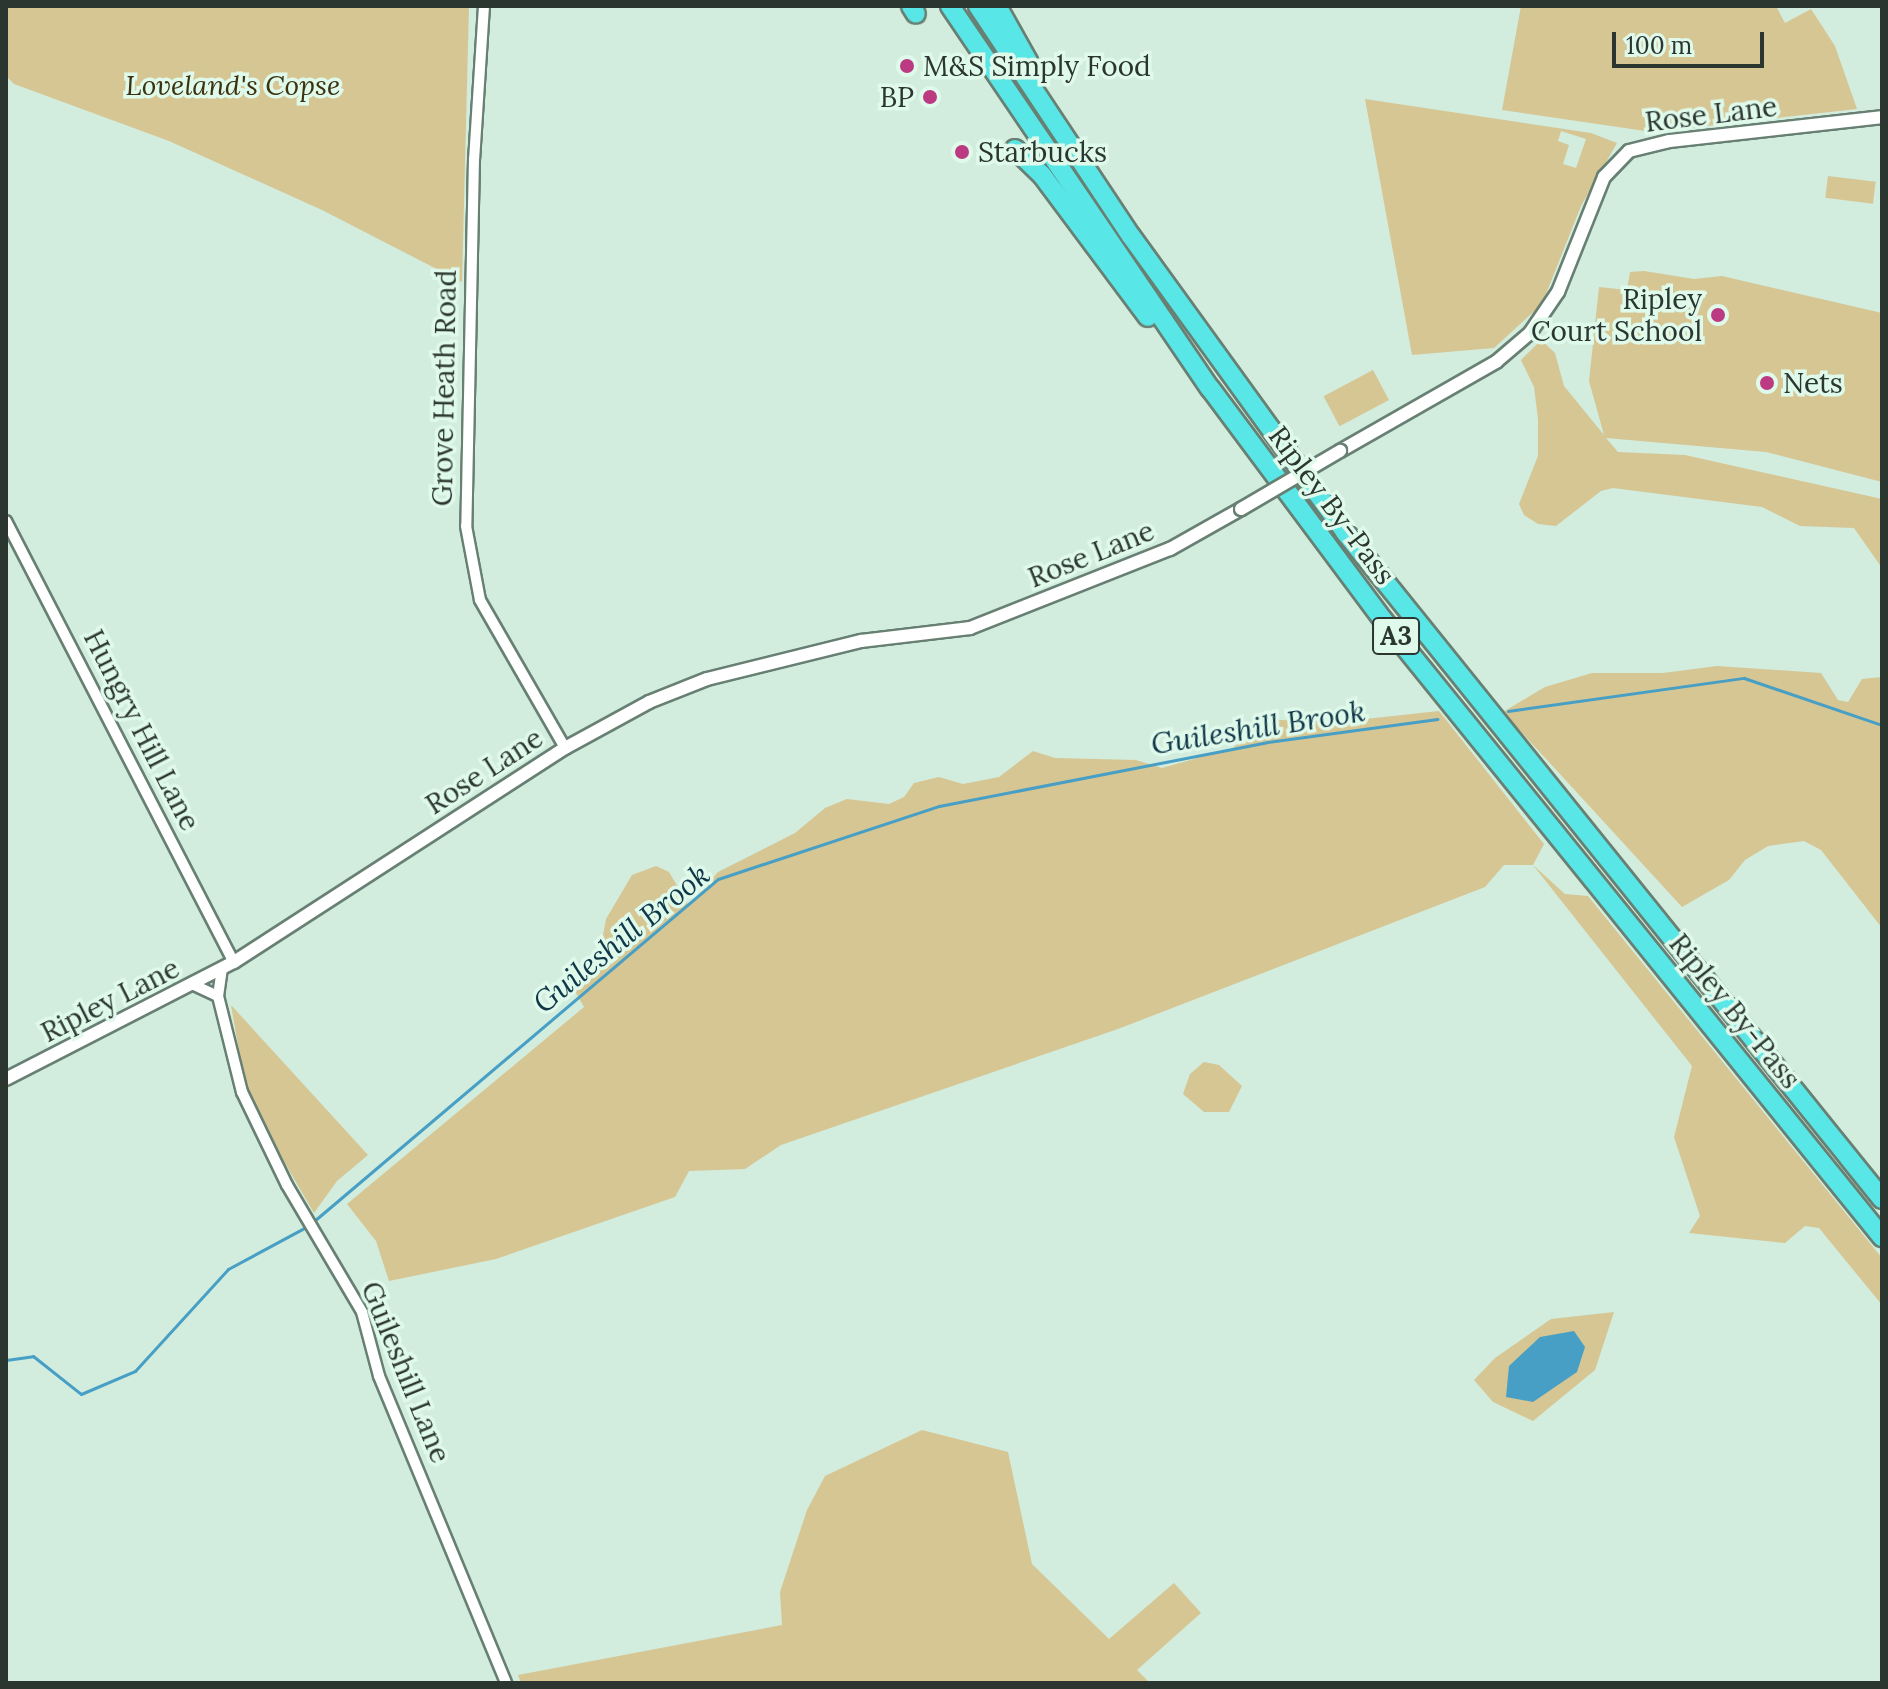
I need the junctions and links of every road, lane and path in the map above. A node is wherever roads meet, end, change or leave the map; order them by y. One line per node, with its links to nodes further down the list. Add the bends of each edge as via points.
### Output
1 (484, 6): 10 (street, Grove Heath Road, via 474,159 466,526 480,600)
2 (950, 6): 8 (highway, Ripley By-Pass / A3)
3 (978, 6): 7 (highway, Ripley By-Pass / A3)
4 (997, 6): 7 (highway)
5 (1882, 117): 10 (street, Rose Lane, bridge, via 1669,141 1629,151 1604,177 1558,292 1530,333 1496,362 1170,549 970,628 861,641 707,679 649,702)
6 (1015, 149): 8 (highway, via 1042,175 1132,298)
7 (1131, 236): 15 (highway, Ripley By-Pass / A3, via 1345,532)
8 (1210, 388): 16 (highway, Ripley By-Pass / A3, via 1383,620)
9 (6, 521): 11 (street, Hungry Hill Lane)
10 (565, 748): 11 (street, Rose Lane)
11 (228, 965): 12 (street, Ripley Lane); 13 (street, Guileshill Lane)
12 (194, 985): 13 (street); 14 (street, Ripley Lane)
13 (218, 996): 17 (street, Guileshill Lane, via 250,1113 362,1312 379,1376)
14 (6, 1079)
15 (1882, 1199)
16 (1882, 1237)
17 (506, 1683)

